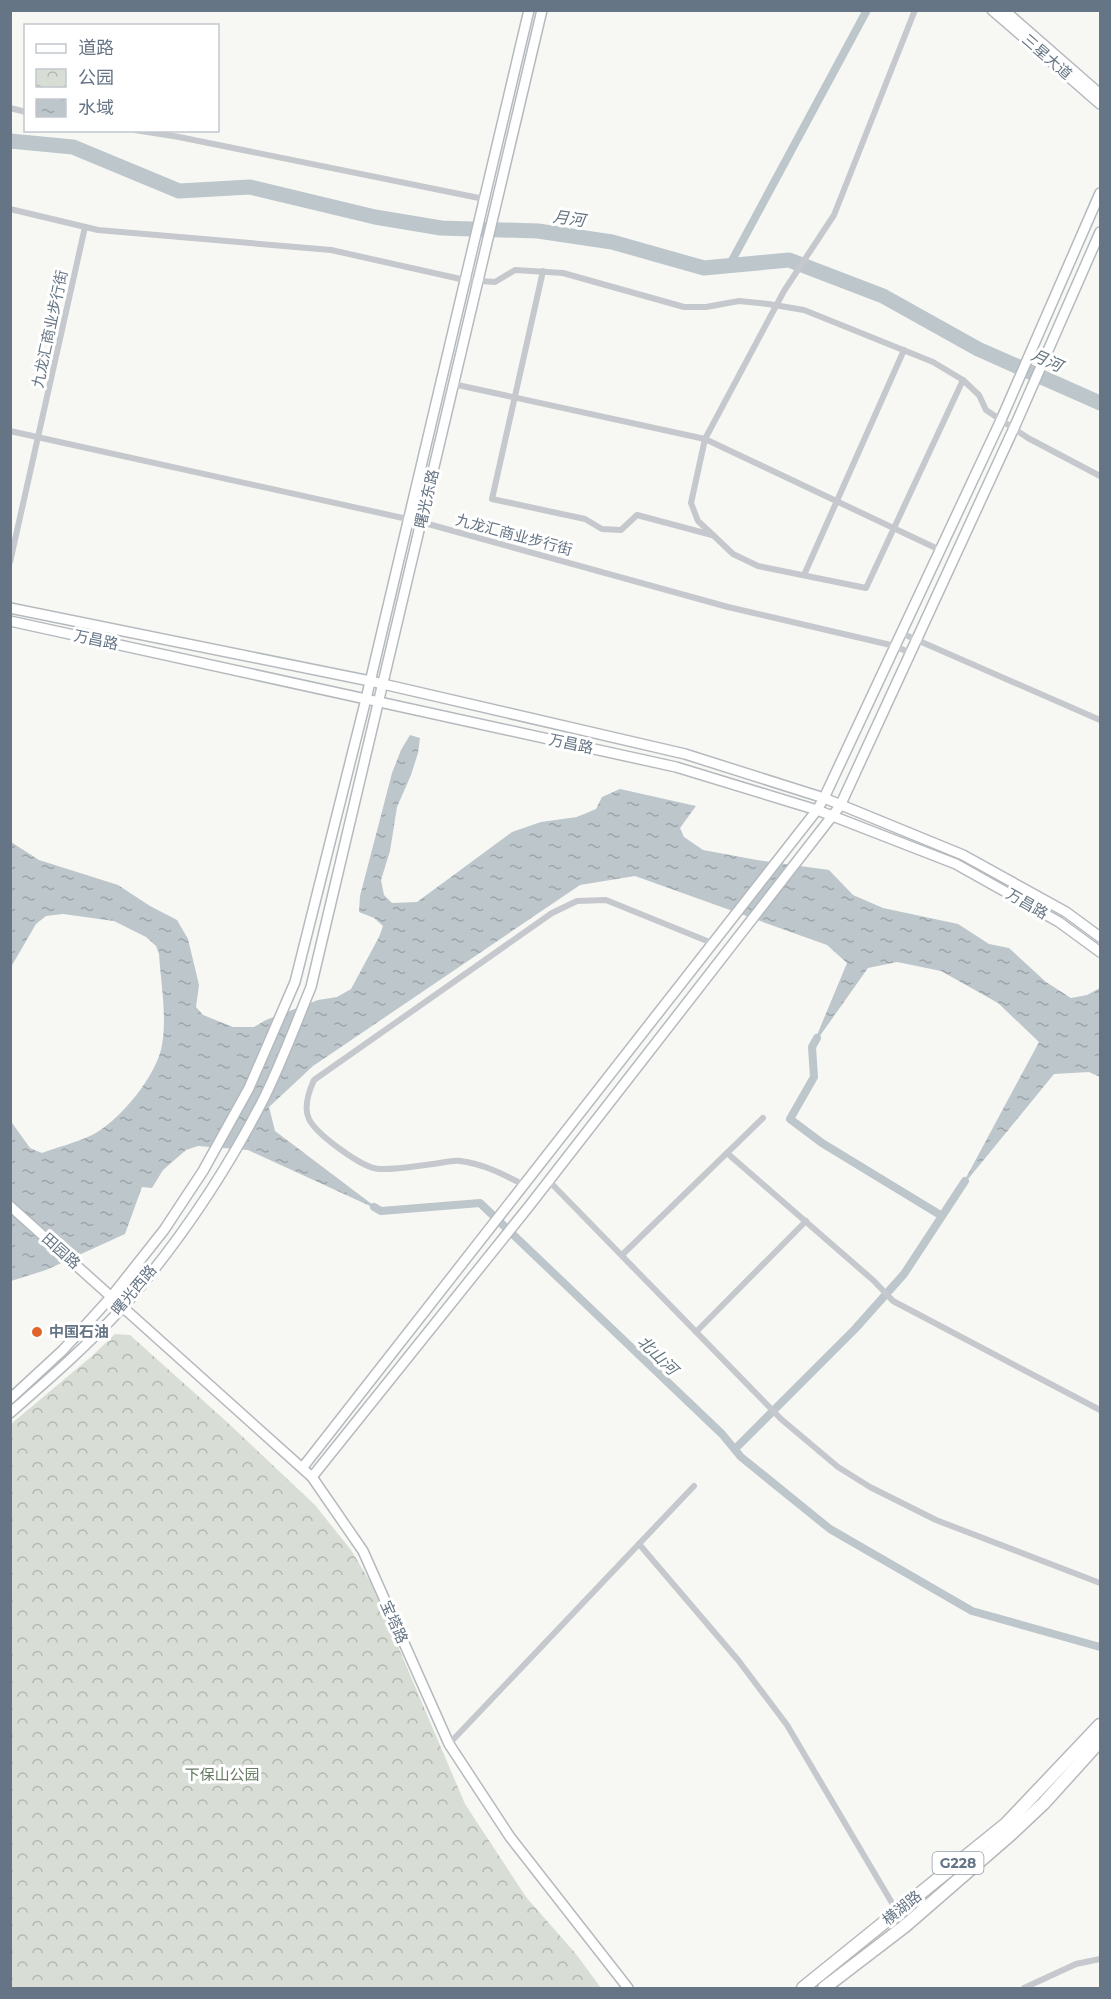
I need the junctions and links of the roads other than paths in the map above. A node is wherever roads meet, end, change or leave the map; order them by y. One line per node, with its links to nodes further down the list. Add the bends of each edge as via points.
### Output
1 (529, 10): 10 (main road, 曙光东路)
2 (542, 10): 16 (main road, 曙光东路)
3 (915, 10): 17 (street, via 834,215)
4 (992, 10): 7 (main road, 三星大道)
5 (1004, 10): 6 (main road, 三星大道)
6 (1101, 94)
7 (1101, 104)
8 (148, 132): 10 (street)
9 (1101, 193): 22 (main road)
10 (484, 199): 15 (main road, 曙光东路)
11 (10, 209): 12 (street)
12 (85, 227): 15 (street, via 331,250); 25 (street, 九龙汇商业步行街)
13 (1101, 232): 23 (main road)
14 (543, 271): 16 (street, via 515,270 495,282); 17 (street, via 563,273 684,307 739,301); 21 (street)
15 (465, 280): 16 (street); 29 (main road, 曙光东路)
16 (479, 281): 20 (main road, 曙光东路)
17 (776, 305): 18 (street, via 804,310); 26 (street)
18 (904, 350): 19 (street); 28 (street)
19 (963, 380): 22 (street, via 979,395 986,410); 31 (street)
20 (453, 384): 21 (street); 30 (main road, 曙光东路)
21 (514, 397): 26 (street); 32 (street, via 492,499 585,519 602,529 621,531 637,515)
22 (1001, 420): 23 (street); 33 (main road)
23 (1014, 429): 27 (street); 39 (main road)
24 (10, 431): 25 (street, 九龙汇商业步行街)
25 (38, 437): 29 (street, 九龙汇商业步行街); 34 (street, 九龙汇商业步行街)
26 (705, 439): 28 (street); 32 (street, via 691,503 698,521)
27 (1101, 477)
28 (837, 501): 31 (street); 35 (street)
29 (408, 519): 30 (street, 九龙汇商业步行街); 42 (main road, 曙光东路)
30 (421, 522): 40 (street, 九龙汇商业步行街, via 728,607); 43 (main road, 曙光东路)
31 (894, 528): 33 (street); 35 (street, via 866,588)
32 (713, 535): 35 (street, via 734,554 758,566)
33 (940, 550): 38 (main road)
34 (10, 562)
35 (804, 575)
36 (10, 608): 42 (main road, 万昌路)
37 (10, 621): 44 (main road, 万昌路)
38 (901, 633): 39 (street); 40 (main road)
39 (916, 639): 41 (main road); 46 (street)
40 (895, 646): 41 (street, 九龙汇商业步行街); 47 (main road)
41 (910, 653): 48 (main road)
42 (370, 681): 43 (main road, 万昌路); 44 (main road, 曙光东路)
43 (383, 685): 45 (main road, 曙光东路); 47 (main road, 万昌路, via 685,754)
44 (366, 699): 45 (main road, 万昌路); 54 (main road, 曙光东路)
45 (380, 702): 49 (main road, 万昌路, via 676,767); 55 (main road, 曙光东路)
46 (1101, 720)
47 (824, 798): 48 (main road, 万昌路); 49 (main road)
48 (840, 806): 50 (main road); 51 (main road, 万昌路, via 963,855)
49 (817, 810): 50 (main road, 万昌路); 52 (main road)
50 (832, 817): 53 (main road, 万昌路, via 956,864 1059,922); 58 (main road)
51 (1100, 934)
52 (712, 943): 59 (main road); 59 (street, via 606,900 577,902 552,913 314,1080 307,1095 308,1118 316,1130 376,1169 456,1161 477,1163)
53 (1101, 952)
54 (296, 982): 63 (main road, 曙光西路, via 249,1088 203,1171 164,1230)
55 (310, 987): 64 (main road, 曙光西路, via 261,1104 217,1180)
56 (763, 1118): 57 (street)
57 (727, 1153): 61 (street); 62 (street)
58 (549, 1181): 62 (street); 70 (main road)
59 (524, 1185): 69 (main road)
60 (10, 1206): 63 (main road, 田园路)
61 (806, 1221): 65 (street); 67 (street, via 893,1300)
62 (622, 1255): 65 (street)
63 (111, 1297): 64 (main road, 宝塔路); 66 (main road, 曙光西路, via 63,1350)
64 (123, 1307): 68 (main road, 曙光西路); 69 (main road, 宝塔路)
65 (696, 1332): 73 (street, via 782,1419 838,1467 936,1520)
66 (10, 1399)
67 (1101, 1410)
68 (10, 1413)
69 (303, 1467): 70 (main road, 宝塔路)
70 (312, 1477): 76 (main road, 宝塔路, via 363,1551)
71 (694, 1486): 72 (street)
72 (639, 1544): 76 (street); 77 (street, via 788,1725)
73 (1101, 1583)
74 (1101, 1725): 77 (highway, 横湖路 / G228, via 1006,1824)
75 (1101, 1741): 78 (highway, 横湖路 / G228, via 1020,1826)
76 (449, 1744): 80 (main road, 宝塔路, via 510,1838)
77 (897, 1912): 78 (street); 81 (highway, 横湖路 / G228)
78 (905, 1926): 82 (highway, 横湖路 / G228)
79 (1101, 1959): 83 (street, via 1076,1964)
80 (628, 1989)
81 (803, 1989)
82 (824, 1989)
83 (1024, 1989)

